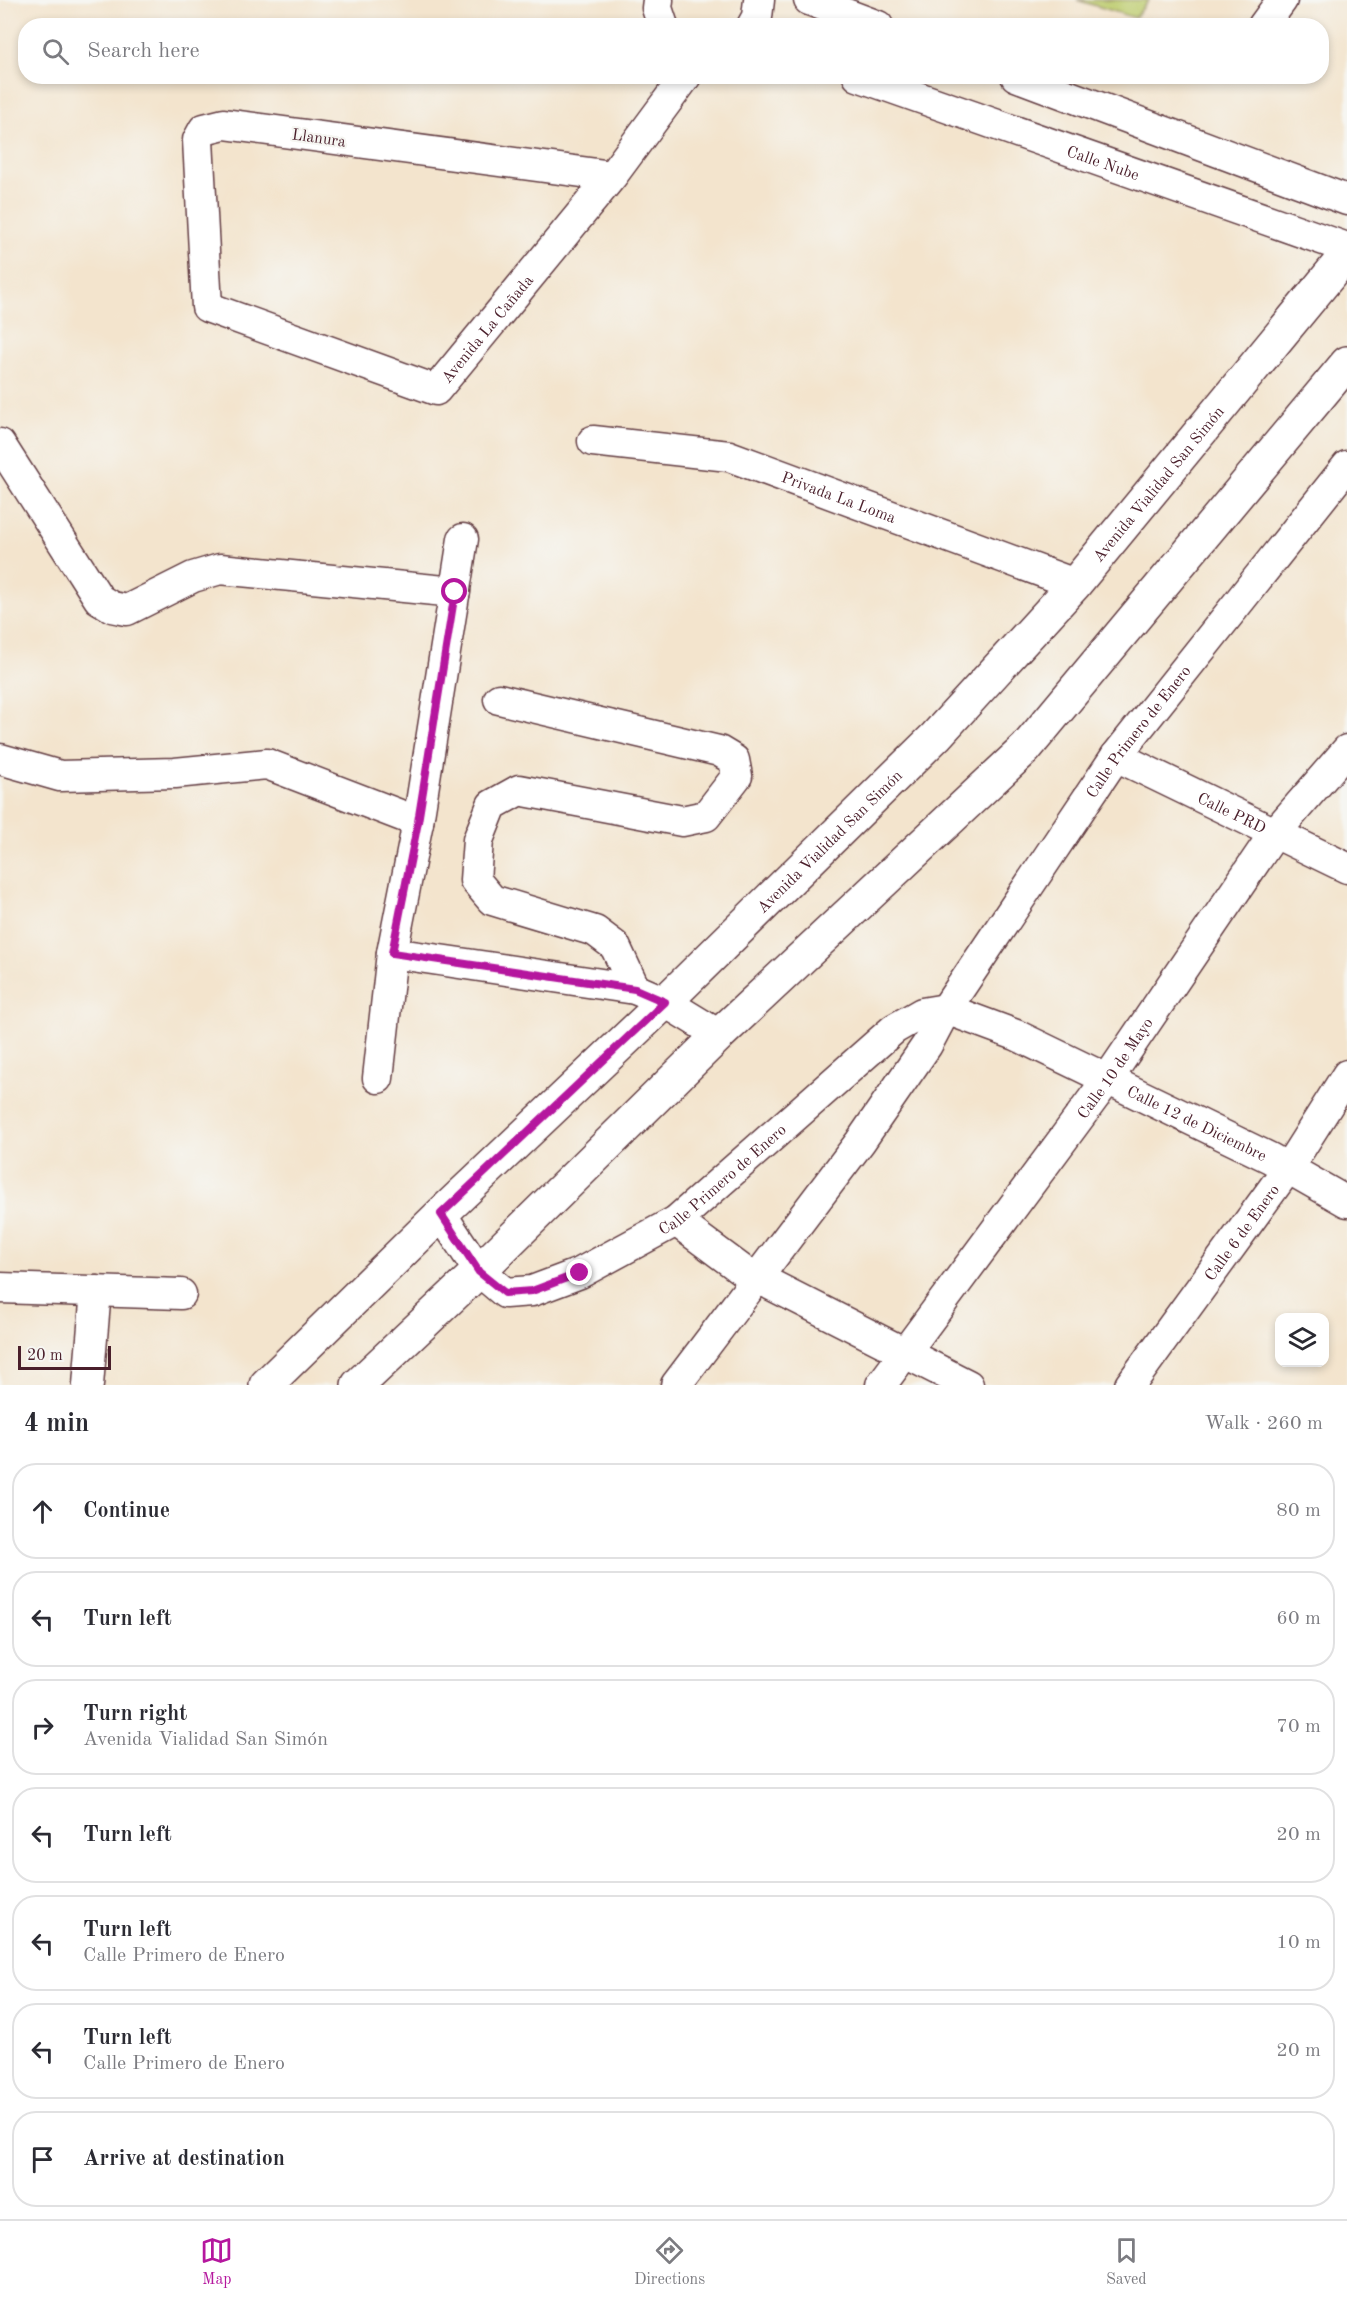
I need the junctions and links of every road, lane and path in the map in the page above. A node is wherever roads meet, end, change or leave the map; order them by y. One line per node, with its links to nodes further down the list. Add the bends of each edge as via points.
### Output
1 (658, 0): 5 (street)
2 (759, 0): 6 (street)
3 (809, 0): 7 (street)
4 (1282, 0): 8 (street)
5 (660, 18)
6 (756, 18)
7 (857, 18)
8 (1269, 18)
9 (680, 84): 12 (street, Avenida La Cañada)
10 (881, 84): 14 (street, Calle Nube)
11 (1037, 84): 13 (street)
12 (612, 176): 16 (street, Avenida La Cañada, via 436,390); 16 (street, Llanura, via 224,124 204,129 198,140)
13 (1347, 200)
14 (1347, 248)
15 (1347, 254): 22 (main road, Avenida Vialidad San Simón)
16 (207, 307)
17 (1347, 363): 35 (main road, via 1026,748)
18 (593, 441): 22 (street, Privada La Loma, via 729,456)
19 (0, 444): 23 (street, via 99,599 112,607 127,610 193,577 220,569)
20 (1347, 466): 26 (street, Calle Primero de Enero)
21 (463, 539): 23 (street)
22 (1075, 584): 33 (main road, Avenida Vialidad San Simón, via 936,736)
23 (455, 592): 28 (street)
24 (499, 699): 32 (street, via 719,751 734,760 737,776 706,816 682,821 519,790 492,806 478,840 475,880 492,900 595,931 615,946)
25 (1347, 750): 29 (street, Calle 10 de Mayo)
26 (1116, 756): 29 (street, Calle PRD); 34 (street, Calle Primero de Enero)
27 (0, 759): 28 (street, via 60,776 176,773 267,764)
28 (418, 822): 31 (street)
29 (1274, 834): 30 (street, Calle PRD); 38 (street, Calle 10 de Mayo)
30 (1347, 868)
31 (392, 953): 32 (street); 37 (street)
32 (635, 989): 33 (street)
33 (665, 1002): 35 (street); 41 (main road, Avenida Vialidad San Simón)
34 (946, 1009): 38 (street, Calle 12 de Diciembre, via 1016,1035); 42 (street, Calle Primero de Enero, via 922,1013 894,1029); 44 (street, Calle Primero de Enero, via 927,1045 860,1142)
35 (719, 1035): 43 (main road)
36 (1347, 1076): 39 (street, Calle 6 de Enero)
37 (378, 1078)
38 (1107, 1080): 39 (street, Calle 12 de Diciembre); 48 (street, Calle 10 de Mayo)
39 (1288, 1168): 40 (street, Calle 12 de Diciembre); 55 (street, Calle 6 de Enero)
40 (1347, 1202)
41 (441, 1214): 43 (street, Calle Primero de Enero); 50 (main road, Avenida Vialidad San Simón)
42 (676, 1221): 43 (street, Calle Primero de Enero, via 580,1273 532,1291 505,1293); 44 (street)
43 (479, 1272): 51 (main road)
44 (757, 1278): 48 (street); 52 (street, Calle Primero de Enero)
45 (0, 1288): 46 (street)
46 (96, 1291): 47 (street); 49 (street)
47 (181, 1294)
48 (904, 1354): 53 (street, Calle 10 de Mayo); 54 (street)
49 (88, 1385)
50 (266, 1385)
51 (358, 1385)
52 (676, 1385)
53 (881, 1385)
54 (968, 1385)
55 (1130, 1385)

